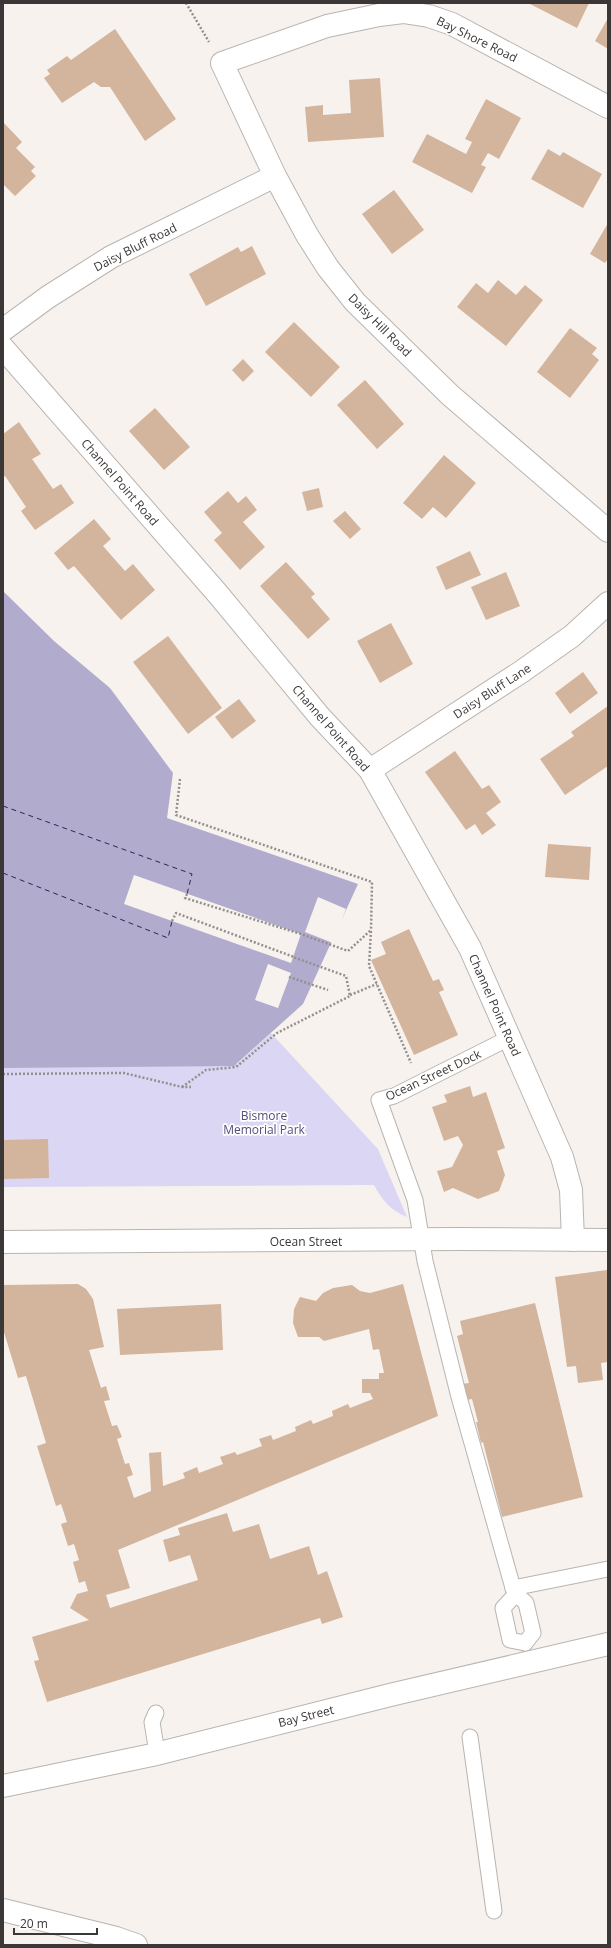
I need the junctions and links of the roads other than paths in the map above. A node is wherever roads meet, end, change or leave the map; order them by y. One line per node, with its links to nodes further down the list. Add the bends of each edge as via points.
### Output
1 (222, 63): 2 (street, Bay Shore Road, via 327,26 403,12 429,16 452,24); 3 (street, Daisy Hill Road)
2 (608, 107)
3 (275, 176): 4 (street, Daisy Bluff Road, via 111,257 48,297); 6 (street, Daisy Hill Road, via 306,235 354,302 450,395)
4 (3, 330)
5 (3, 348): 8 (street, Channel Point Road, via 217,593 320,717)
6 (608, 531)
7 (608, 603): 8 (street, Daisy Bluff Lane, via 572,636 521,672)
8 (370, 770): 9 (street, Channel Point Road, via 470,948)
9 (509, 1038): 10 (lane, Ocean Street Dock, via 394,1096 379,1100 415,1200); 11 (street, Channel Point Road, via 568,1174)
10 (421, 1239): 11 (street, Ocean Street); 13 (street, Ocean Street); 15 (lane, via 473,1451)
11 (573, 1240): 12 (street, Ocean Street)
12 (608, 1240)
13 (3, 1242)
14 (608, 1568): 15 (lane)
15 (515, 1591): 17 (lane, via 526,1603 533,1633); 17 (lane, via 503,1608 510,1640)
16 (608, 1644): 17 (street, Bay Street)
17 (527, 1653): 20 (street, Bay Street, via 390,1694)
18 (156, 1713): 20 (lane, via 152,1722)
19 (470, 1737): 23 (lane)
20 (157, 1753): 21 (street, Bay Street)
21 (3, 1786)
22 (3, 1910): 24 (street)
23 (494, 1911)
24 (136, 1945)

